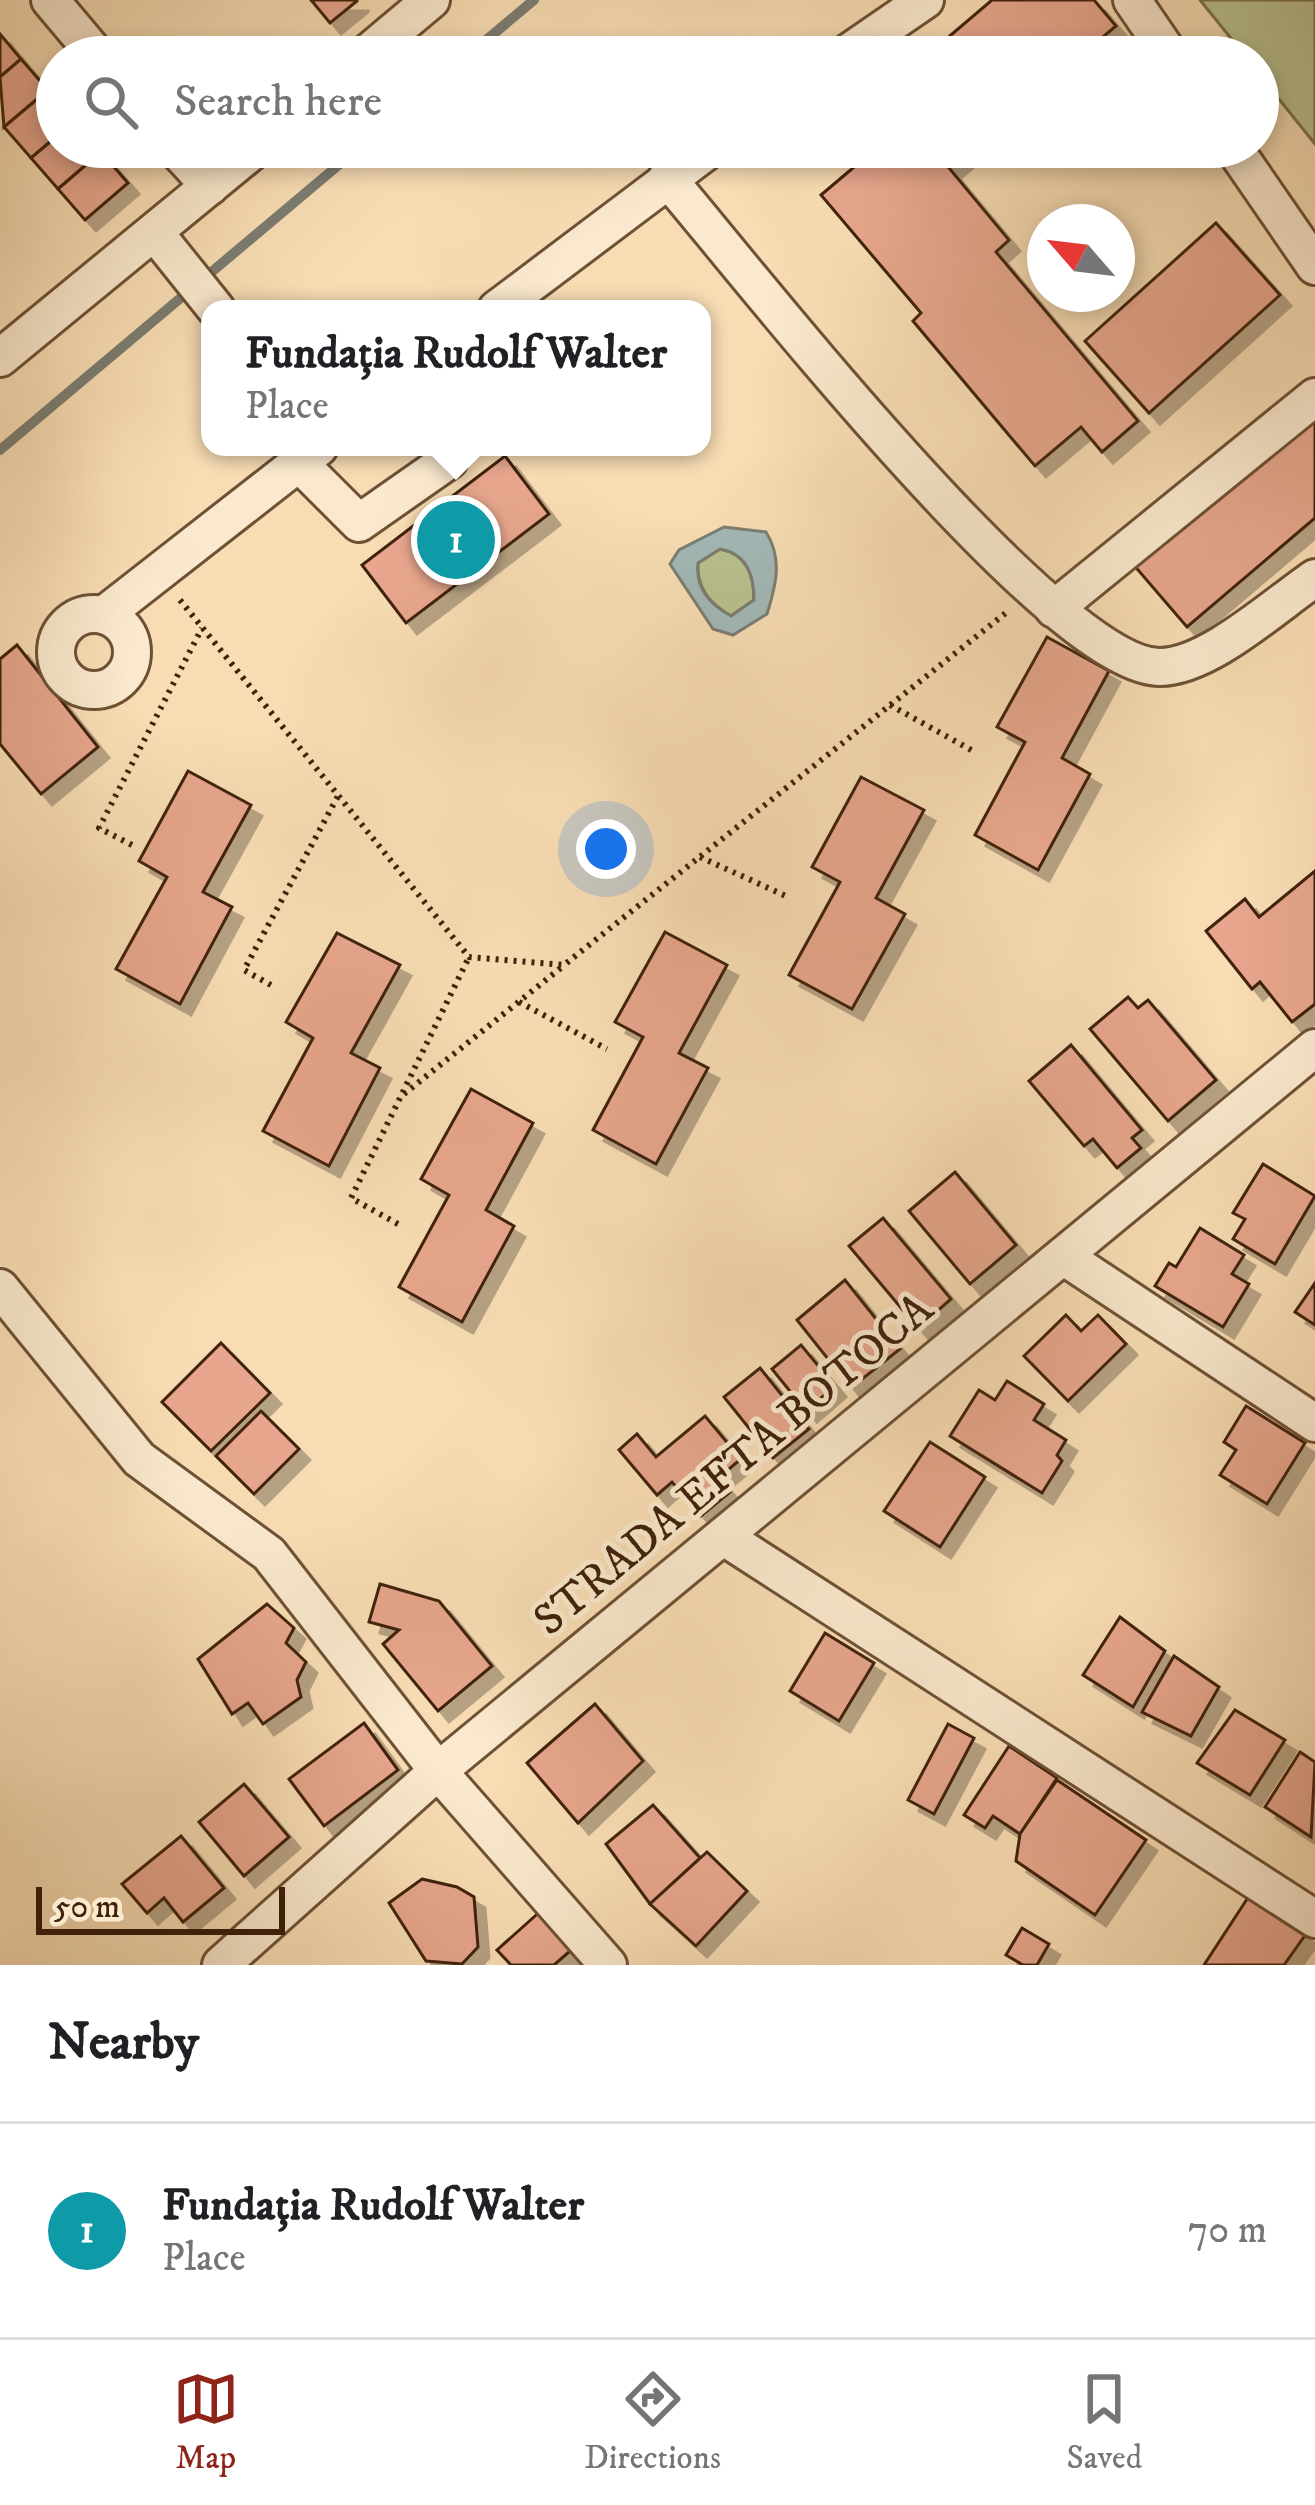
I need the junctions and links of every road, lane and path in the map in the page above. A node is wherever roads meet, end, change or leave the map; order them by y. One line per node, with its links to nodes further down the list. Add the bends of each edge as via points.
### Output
1 (50, 0): 5 (street)
2 (431, 0): 6 (street)
3 (925, 0): 7 (street)
4 (1132, 0): 8 (street)
5 (80, 36)
6 (388, 36)
7 (873, 36)
8 (1157, 36)
9 (193, 168): 14 (street)
10 (232, 168): 14 (street)
11 (682, 168): 13 (street)
12 (1247, 168): 16 (street)
13 (667, 178): 18 (street); 26 (street, via 976,541)
14 (210, 186): 15 (street)
15 (162, 240): 17 (street); 19 (street)
16 (1315, 266)
17 (209, 300)
18 (509, 300)
19 (0, 358)
20 (1315, 397): 26 (street)
21 (308, 456): 24 (street)
22 (310, 456): 23 (street, via 358,523)
23 (447, 456)
24 (157, 573): 27 (street); 28 (path)
25 (1315, 578): 26 (street, via 1192,664 1154,668)
26 (1043, 600): 29 (path)
27 (104, 614)
28 (202, 628): 31 (path); 32 (path, via 99,828)
29 (890, 705): 30 (path); 33 (path)
30 (974, 751)
31 (338, 796): 35 (path); 37 (path, via 244,970)
32 (132, 845)
33 (700, 857): 34 (path); 36 (path)
34 (786, 896)
35 (469, 957): 36 (path); 41 (path)
36 (564, 965): 38 (path)
37 (271, 985)
38 (519, 1002): 40 (path); 41 (path)
39 (1315, 1048): 43 (street, STRADA EFTA BOTOCA)
40 (607, 1049)
41 (400, 1097): 42 (path, via 351,1198)
42 (398, 1224)
43 (1063, 1256): 45 (street); 46 (street, STRADA EFTA BOTOCA)
44 (0, 1288): 47 (street, via 139,1459 269,1553)
45 (1315, 1423)
46 (724, 1537): 47 (street, STRADA EFTA BOTOCA); 48 (street)
47 (438, 1772): 49 (street, STRADA EFTA BOTOCA); 50 (street)
48 (1315, 1919)
49 (220, 1965)
50 (608, 1965)

